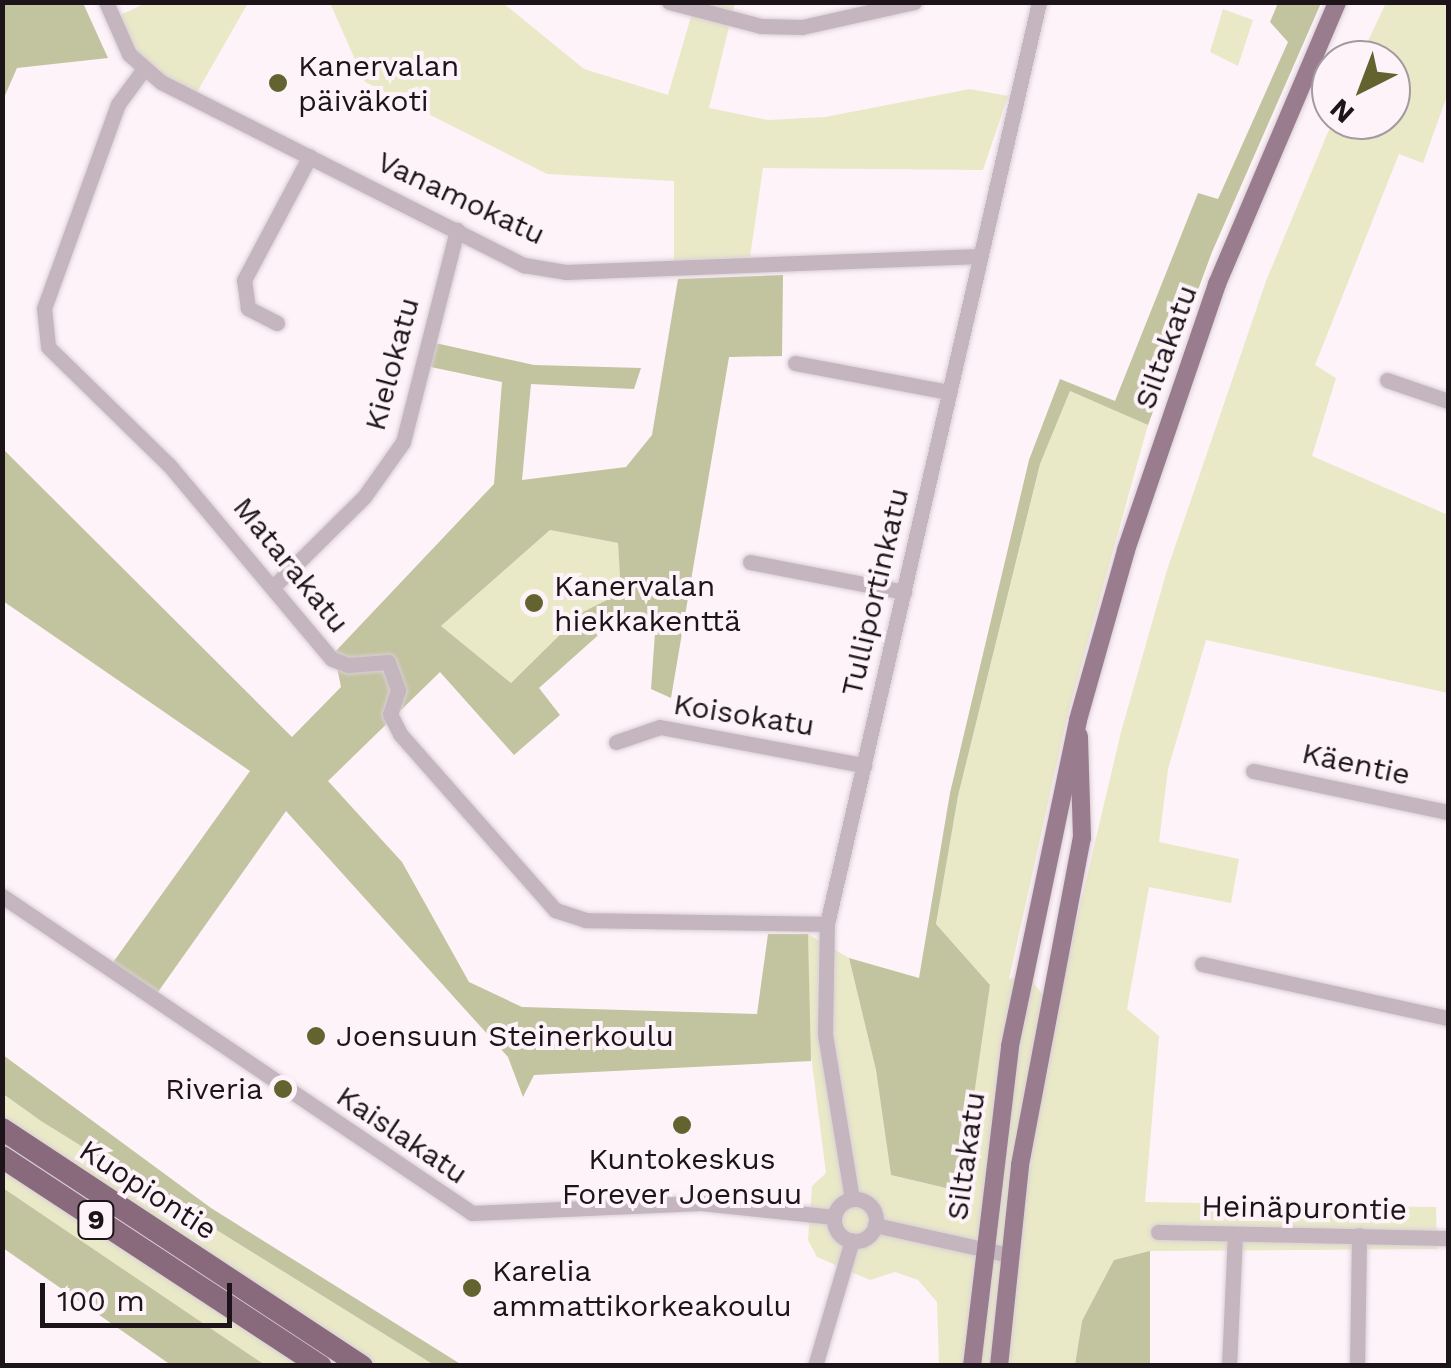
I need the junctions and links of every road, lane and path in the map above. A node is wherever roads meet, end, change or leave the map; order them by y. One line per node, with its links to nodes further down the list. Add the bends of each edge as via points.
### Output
1 (106, 2): 6 (street)
2 (669, 2): 3 (street, via 760,26 802,27)
3 (914, 2)
4 (1039, 2): 9 (street, Tulliportinkatu)
5 (1336, 2): 18 (main road, Siltakatu, via 1217,284 1126,550)
6 (144, 70): 7 (street, Vanamokatu); 16 (street, Matarakatu, via 118,104 44,308 42,336 170,465)
7 (310, 156): 8 (street, Vanamokatu); 10 (street, via 244,280 248,308)
8 (457, 230): 9 (street, Vanamokatu, via 524,265 566,272); 16 (street, Kielokatu, via 403,442 364,497)
9 (979, 256): 13 (street, Tulliportinkatu)
10 (276, 323)
11 (795, 363): 13 (street)
12 (1387, 380): 14 (street)
13 (948, 392): 17 (street, Tulliportinkatu)
14 (1448, 401)
15 (750, 562): 17 (street)
16 (274, 586): 24 (street, Matarakatu, via 332,659 348,665 388,662 398,690 390,714 400,734 555,910 584,920)
17 (904, 592): 20 (street, Tulliportinkatu)
18 (1078, 720): 37 (main road, Siltakatu, via 1010,1046); 38 (main road, Siltakatu, via 1082,838 1037,1062)
19 (616, 742): 20 (street, Koisokatu, via 660,726)
20 (864, 765): 24 (street, Tulliportinkatu)
21 (1253, 771): 22 (street, Käentie)
22 (1448, 812)
23 (2, 896): 30 (street, Kaislakatu, via 472,1213 700,1204)
24 (827, 924): 29 (street, Tulliportinkatu, via 825,1034)
25 (1202, 964): 26 (street)
26 (1448, 1018)
27 (2, 1128): 40 (highway, Kuopiontie / 9)
28 (2, 1157): 39 (highway, Kuopiontie / 9)
29 (852, 1199): 30 (street); 31 (street, via 868,1204)
30 (834, 1217): 36 (street, via 840,1234)
31 (875, 1225): 36 (street, via 868,1236); 37 (street)
32 (1158, 1232): 33 (street, Heinäpurontie)
33 (1234, 1235): 34 (street, Heinäpurontie); 44 (street)
34 (1359, 1235): 35 (street, Heinäpurontie); 45 (street)
35 (1448, 1238)
36 (852, 1240): 41 (street)
37 (981, 1250): 38 (street); 42 (main road, Siltakatu)
38 (1009, 1255): 43 (main road, Siltakatu)
39 (320, 1366)
40 (362, 1366)
41 (815, 1366)
42 (972, 1366)
43 (1000, 1366)
44 (1229, 1366)
45 (1357, 1366)

